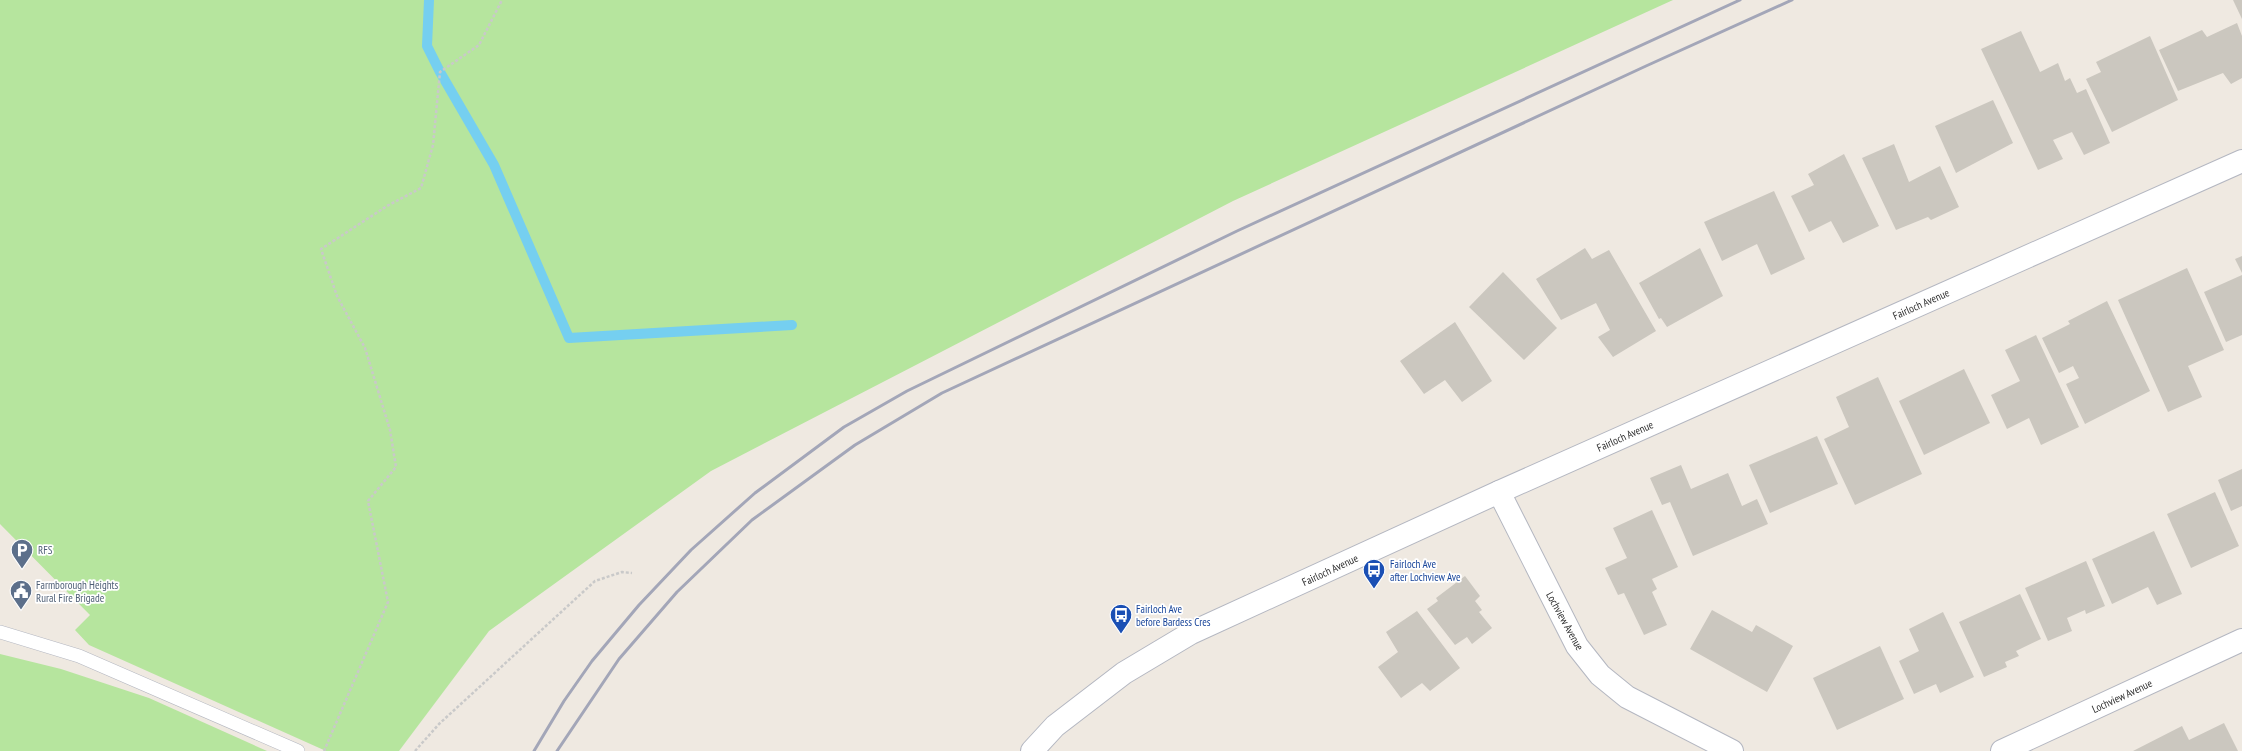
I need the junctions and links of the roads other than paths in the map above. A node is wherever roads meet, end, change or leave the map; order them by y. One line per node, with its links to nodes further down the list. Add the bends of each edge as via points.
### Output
1 (2242, 162): 2 (street, Fairloch Avenue)
2 (1499, 492): 7 (street, Fairloch Avenue, via 1192,633 1124,673 1055,726); 8 (street, Lochview Avenue, via 1577,646 1600,675 1628,697)
3 (0, 632): 6 (lane, via 79,656)
4 (2242, 640): 5 (street, Lochview Avenue)
5 (2040, 743): 9 (street, Lochview Avenue)
6 (298, 751)
7 (1032, 751)
8 (1732, 751)
9 (2002, 751)

